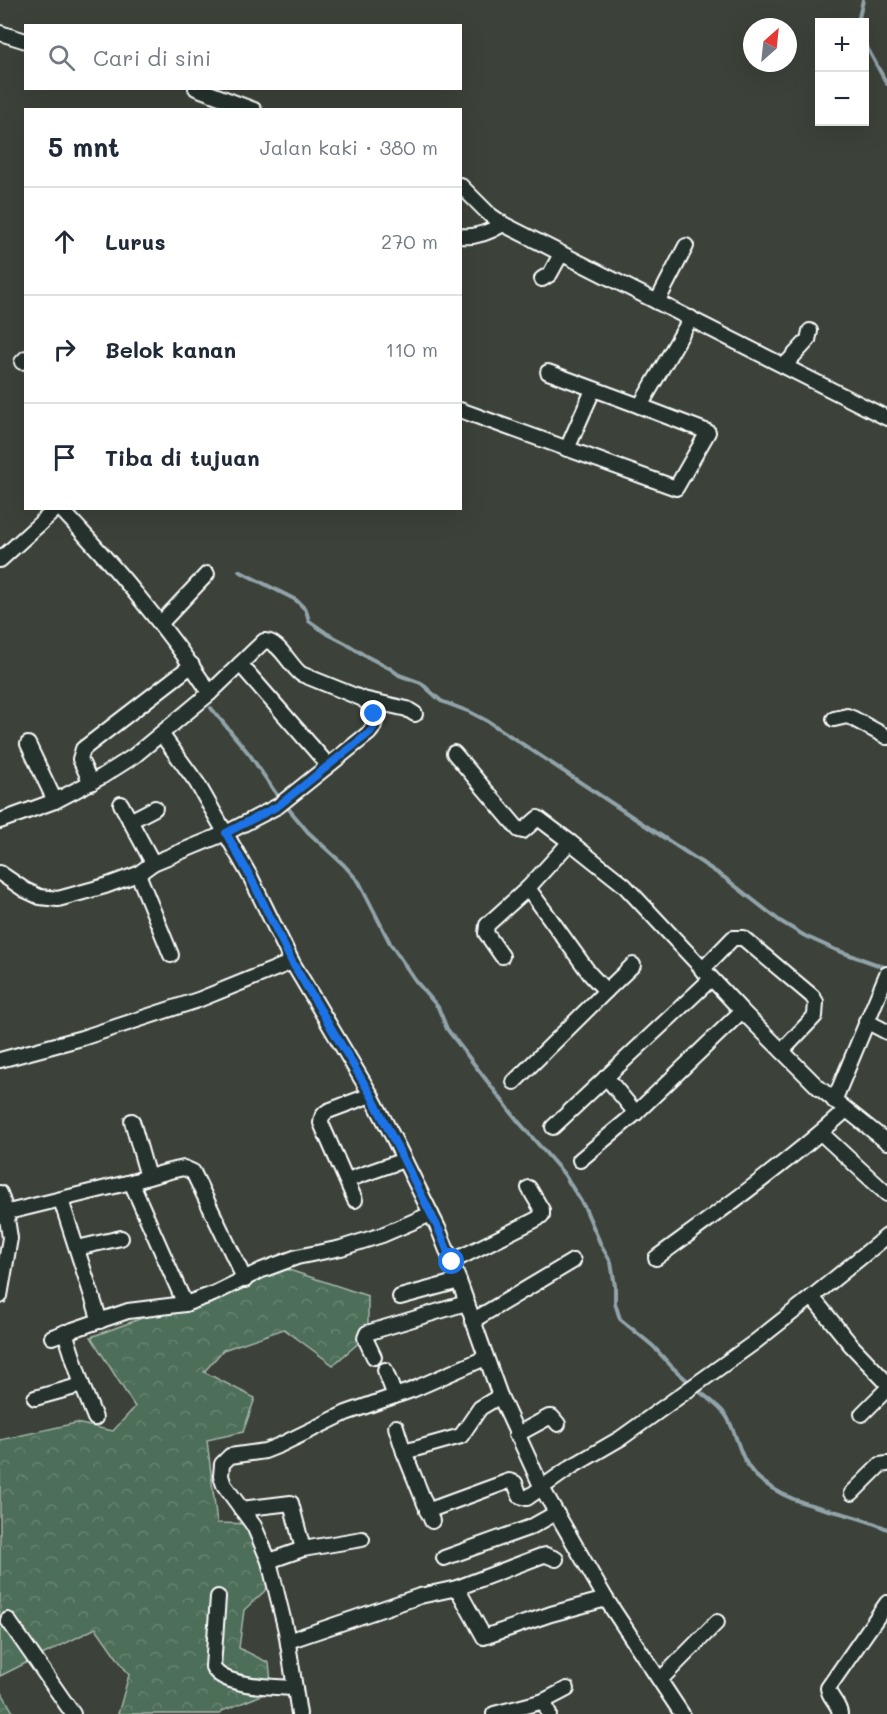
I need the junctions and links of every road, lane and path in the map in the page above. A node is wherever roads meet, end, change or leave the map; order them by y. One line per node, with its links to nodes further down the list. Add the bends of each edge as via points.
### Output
1 (0, 33): 2 (street)
2 (24, 39)
3 (201, 90): 4 (street)
4 (250, 108)
5 (462, 187): 6 (street)
6 (503, 224): 7 (street, via 488,233); 9 (street)
7 (462, 236)
8 (686, 246): 11 (street)
9 (561, 254): 10 (street, via 550,274); 11 (street)
10 (542, 279)
11 (657, 302): 12 (street)
12 (691, 318): 14 (street); 17 (street)
13 (810, 331): 14 (street, via 808,340)
14 (785, 365): 19 (street)
15 (548, 372): 16 (street)
16 (593, 390): 17 (street); 20 (street)
17 (640, 406): 20 (street, via 708,432 676,488)
18 (462, 411): 20 (street)
19 (887, 418)
20 (567, 449)
21 (56, 510): 23 (street)
22 (60, 510): 25 (street)
23 (0, 560)
24 (207, 574): 25 (street)
25 (161, 623): 27 (street)
26 (240, 664): 28 (street); 29 (street, via 260,644 270,641 301,674); 36 (street)
27 (192, 665): 28 (street); 37 (street, via 83,749 81,759)
28 (210, 693): 32 (street)
29 (363, 699): 30 (street); 36 (street, via 374,714 374,727)
30 (415, 714)
31 (834, 719): 33 (street, via 847,716)
32 (162, 735): 37 (street); 43 (street, via 197,783)
33 (887, 738)
34 (28, 744): 38 (street)
35 (454, 753): 44 (street, via 519,830 538,818)
36 (328, 765): 43 (street, via 278,806)
37 (91, 783): 38 (street)
38 (55, 801): 41 (street)
39 (121, 804): 42 (street)
40 (155, 808): 42 (street)
41 (0, 821)
42 (130, 821): 45 (street)
43 (226, 833): 45 (street); 51 (street)
44 (570, 842): 48 (street); 53 (street, via 624,885)
45 (153, 863): 47 (street)
46 (0, 873): 47 (street, via 33,894 58,898)
47 (138, 874): 49 (street)
48 (528, 888): 50 (street, via 487,925 486,933); 55 (street)
49 (171, 955)
50 (502, 956)
51 (292, 962): 60 (street, via 198,1000); 63 (street)
52 (633, 965): 55 (street)
53 (707, 974): 56 (street); 59 (street, via 733,938 739,937 812,996 817,1008 815,1016); 61 (street)
54 (887, 974): 57 (street)
55 (606, 991): 62 (street)
56 (742, 1011): 59 (street); 66 (street)
57 (866, 1020): 58 (street); 64 (street)
58 (887, 1032)
59 (782, 1051): 64 (street)
60 (0, 1060)
61 (606, 1077): 66 (street); 68 (street)
62 (514, 1082)
63 (371, 1095): 71 (street); 74 (street, via 322,1115 321,1123)
64 (834, 1101): 65 (street)
65 (845, 1111): 69 (street); 70 (street)
66 (636, 1113): 72 (street)
67 (132, 1121): 73 (street)
68 (553, 1127)
69 (821, 1133): 78 (street); 86 (street)
70 (887, 1142)
71 (404, 1160): 74 (street); 82 (street)
72 (580, 1160)
73 (148, 1177): 75 (street); 90 (street, via 184,1168 193,1172)
74 (347, 1180): 80 (street)
75 (131, 1182): 79 (street); 96 (street)
76 (529, 1188): 88 (street, via 542,1215)
77 (0, 1193): 81 (street)
78 (887, 1194)
79 (61, 1200): 81 (street); 85 (street)
80 (355, 1200)
81 (3, 1213): 89 (street, via 10,1238)
82 (430, 1214): 88 (street); 90 (street, via 372,1238 297,1257)
83 (887, 1236): 94 (street)
84 (121, 1238): 85 (street)
85 (77, 1248): 97 (street)
86 (656, 1258)
87 (573, 1261): 98 (street)
88 (452, 1262): 91 (street)
89 (2, 1273): 92 (street)
90 (245, 1280): 96 (street)
91 (459, 1281): 93 (street); 95 (street)
92 (0, 1296)
93 (400, 1297)
94 (812, 1297): 102 (street); 115 (street, via 621,1438)
95 (466, 1303): 98 (street); 99 (street, via 367,1333 365,1338)
96 (185, 1304): 97 (street, via 142,1308)
97 (100, 1321): 103 (street, via 59,1334)
98 (472, 1321): 100 (street)
99 (374, 1357)
100 (485, 1358): 105 (street); 106 (street)
101 (385, 1370): 105 (street)
102 (887, 1383)
103 (82, 1385): 107 (street); 109 (street)
104 (887, 1389): 108 (street)
105 (395, 1396): 117 (street, via 346,1413 265,1451 230,1456 220,1476)
106 (500, 1396): 112 (street); 113 (street, via 480,1408 461,1436)
107 (35, 1398)
108 (862, 1414)
109 (95, 1418)
110 (558, 1424): 112 (street, via 549,1417)
111 (396, 1427): 113 (street)
112 (516, 1435): 115 (street)
113 (404, 1452): 115 (street, via 429,1516 509,1481 515,1483 524,1498)
114 (887, 1464): 116 (street)
115 (542, 1488): 118 (street)
116 (852, 1493)
117 (241, 1509): 120 (street, via 291,1503); 123 (street, via 254,1526)
118 (556, 1513): 121 (street, via 531,1527); 126 (street)
119 (362, 1539): 120 (street)
120 (303, 1549): 123 (street)
121 (444, 1558)
122 (556, 1559): 124 (street, via 540,1556)
123 (269, 1561): 130 (street)
124 (457, 1588): 126 (street, via 484,1637); 130 (street, via 420,1596)
125 (218, 1598): 132 (street, via 213,1666 216,1672 241,1682)
126 (606, 1599): 131 (street)
127 (887, 1603): 140 (street, via 828,1688)
128 (8, 1620): 135 (street)
129 (717, 1622): 131 (street)
130 (288, 1641): 132 (street)
131 (660, 1680): 139 (street)
132 (295, 1688): 136 (street)
133 (567, 1689): 134 (street)
134 (544, 1701): 137 (street); 138 (street)
135 (72, 1714)
136 (299, 1714)
137 (497, 1714)
138 (549, 1714)
139 (682, 1714)
140 (841, 1714)

